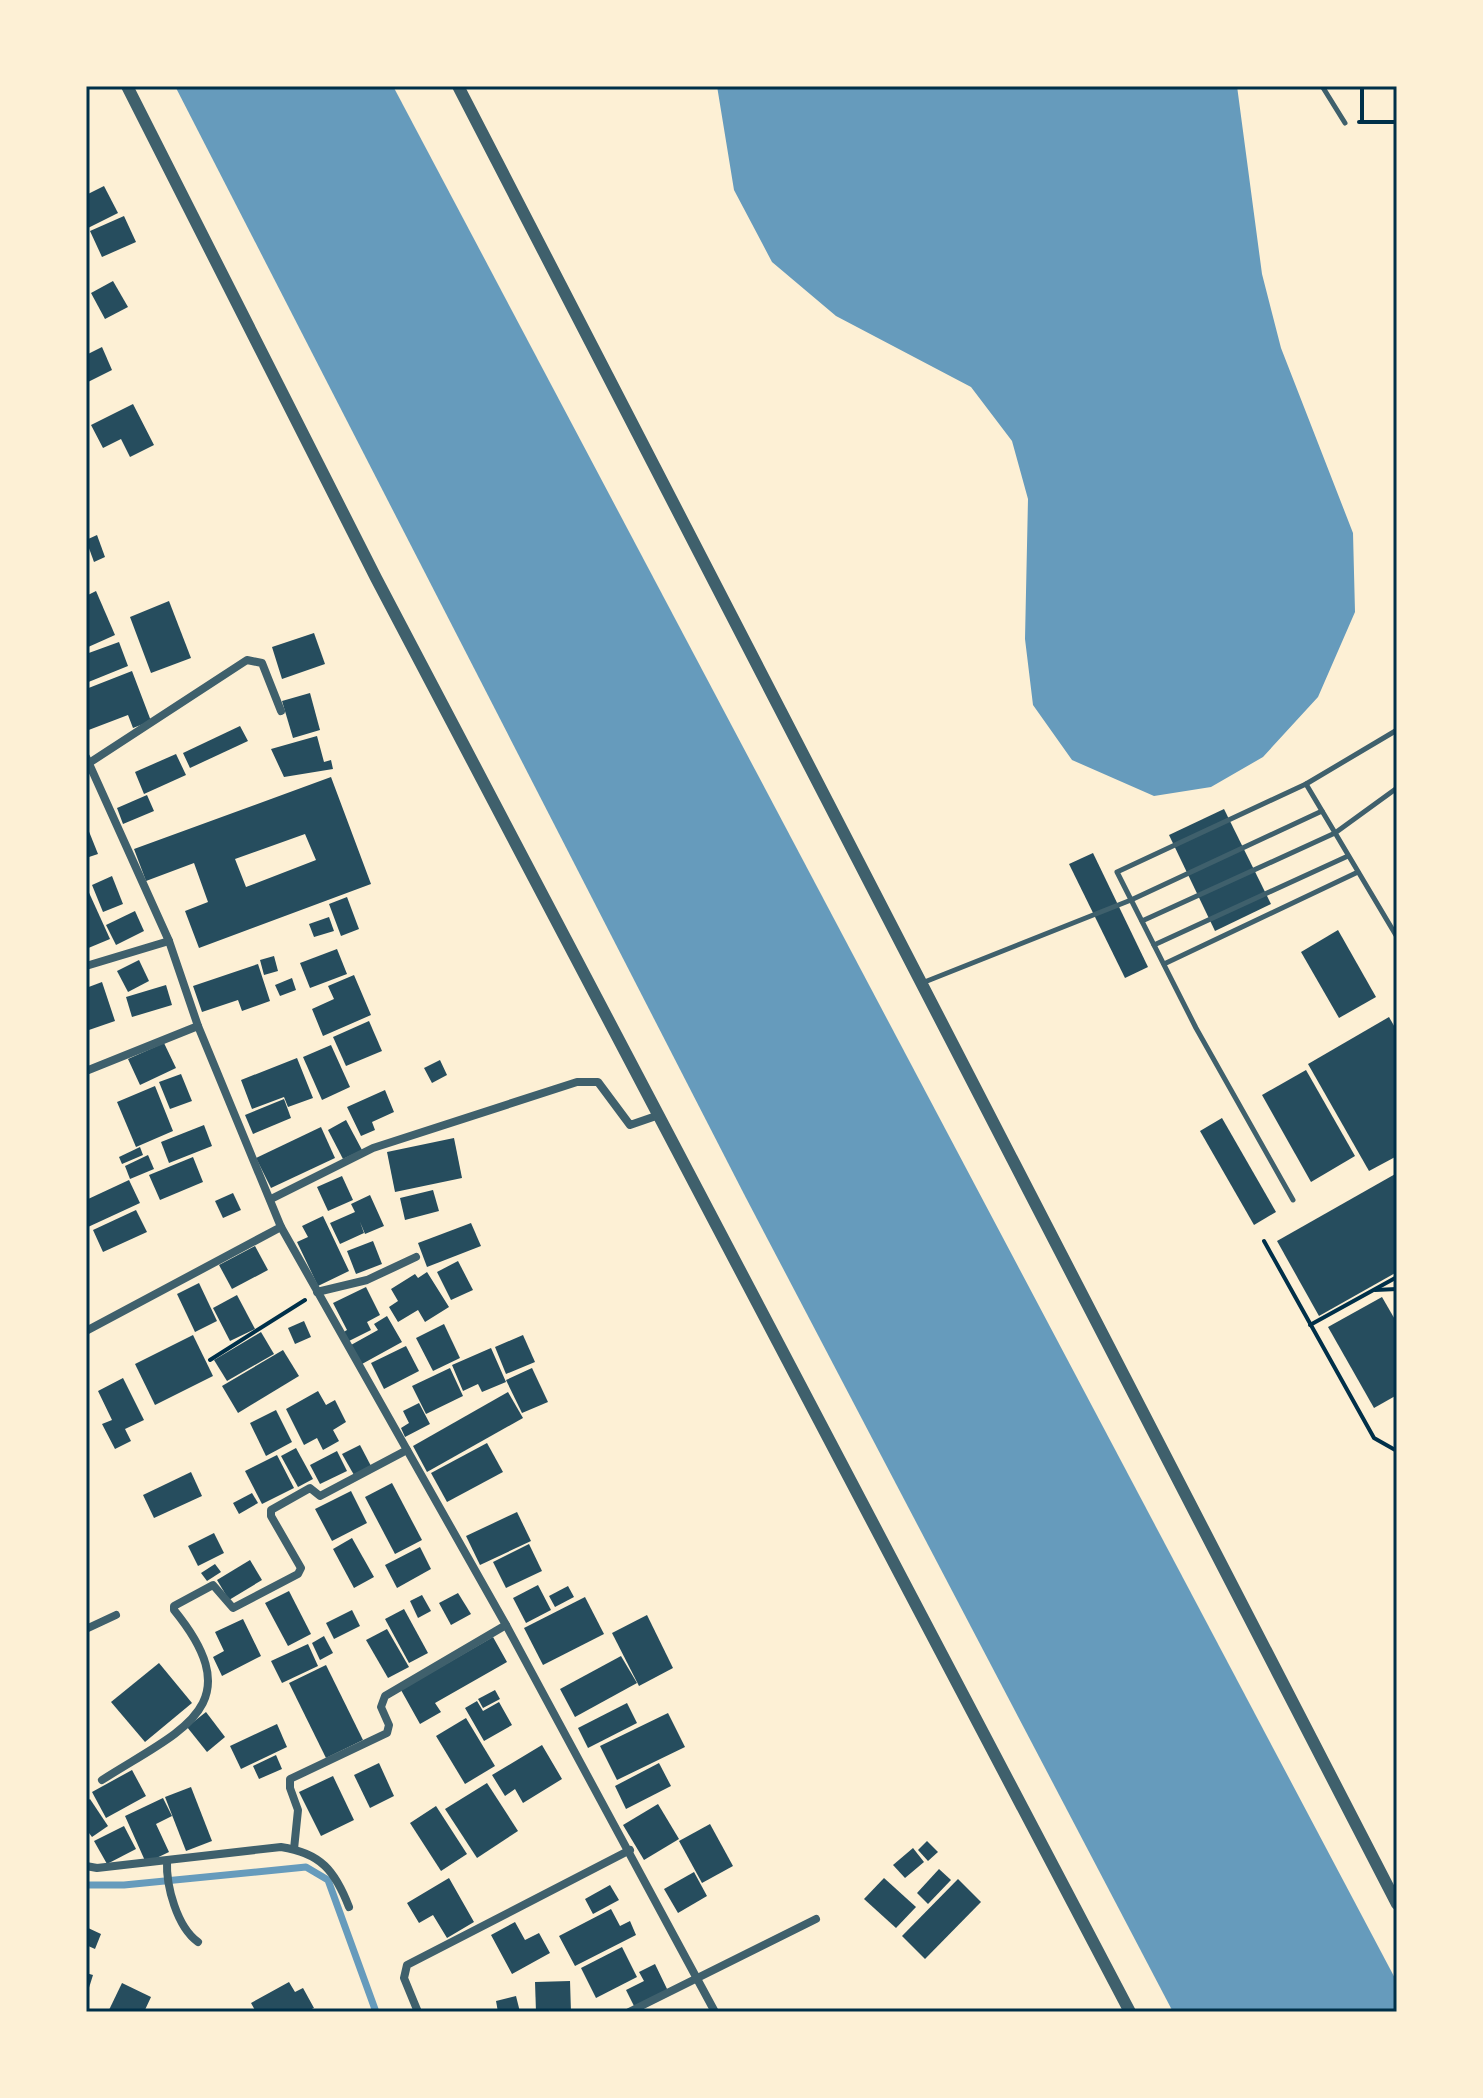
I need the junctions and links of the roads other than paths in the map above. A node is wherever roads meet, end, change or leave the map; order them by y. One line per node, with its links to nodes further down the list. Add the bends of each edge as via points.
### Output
1 (127, 86): 24 (street, via 376,578)
2 (458, 86): 21 (street)
3 (1322, 86): 4 (lane)
4 (1345, 123)
5 (281, 711): 7 (street, via 262,663 247,660)
6 (1397, 730): 8 (lane)
7 (87, 760): 17 (street)
8 (1306, 784): 10 (lane); 14 (lane, via 1117,872)
9 (1397, 788): 11 (lane)
10 (1322, 811): 11 (lane); 14 (lane)
11 (1335, 833): 12 (lane); 15 (lane)
12 (1348, 856): 13 (lane); 18 (lane)
13 (1358, 872): 16 (lane); 19 (lane)
14 (1131, 900): 15 (lane); 21 (lane)
15 (1142, 921): 18 (lane)
16 (1397, 937)
17 (169, 941): 20 (street); 22 (street)
18 (1154, 945): 19 (lane)
19 (1164, 964): 26 (lane)
20 (86, 966)
21 (921, 983): 40 (street)
22 (198, 1026): 23 (street); 25 (street)
23 (86, 1071)
24 (659, 1115): 25 (street, via 630,1125 598,1082 577,1082 373,1148); 48 (street)
25 (271, 1199): 27 (street)
26 (1293, 1200)
27 (281, 1227): 29 (street); 30 (street)
28 (416, 1257): 29 (street, via 367,1280)
29 (317, 1292): 31 (street)
30 (86, 1331)
31 (407, 1450): 33 (street); 35 (street, via 320,1496 310,1488 271,1510 301,1568 298,1574 233,1608 213,1585 174,1606 202,1650 211,1677 209,1690 176,1733)
32 (116, 1615): 34 (street)
33 (506, 1625): 36 (street, via 385,1696 381,1707 387,1733 290,1779 298,1810); 37 (street)
34 (86, 1629)
35 (102, 1780)
36 (294, 1849): 38 (street); 41 (street, via 326,1864)
37 (630, 1850): 44 (street); 45 (street, via 407,1965 404,1978)
38 (166, 1864): 39 (street); 43 (street, via 184,1929)
39 (86, 1866)
40 (1397, 1904)
41 (349, 1907)
42 (816, 1919): 44 (street)
43 (198, 1942)
44 (698, 1981): 46 (street); 47 (street)
45 (418, 2012)
46 (629, 2012)
47 (715, 2012)
48 (1130, 2012)

